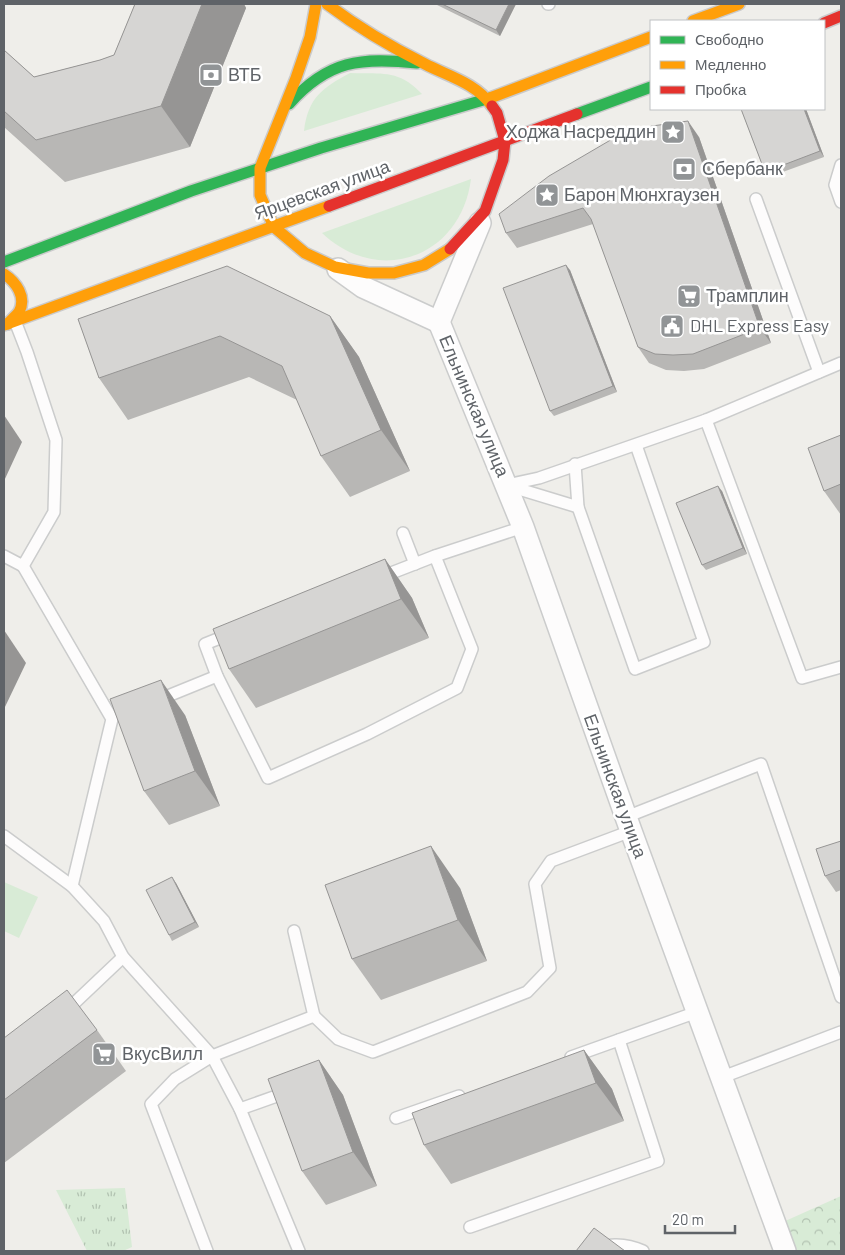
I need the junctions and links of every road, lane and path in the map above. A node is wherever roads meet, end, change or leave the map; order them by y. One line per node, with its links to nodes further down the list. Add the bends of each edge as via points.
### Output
1 (316, 4): 11 (main road, via 310,37)
2 (327, 4): 8 (main road)
3 (740, 4): 5 (main road)
4 (841, 16): 6 (main road)
5 (696, 20)
6 (825, 23)
7 (650, 37): 10 (main road, Ярцевская улица)
8 (426, 64): 10 (main road, via 458,78); 11 (main road, via 387,59 362,60 338,67 296,95)
9 (650, 87): 12 (main road, Ярцевская улица)
10 (487, 99): 12 (main road, via 497,113); 14 (main road, Ярцевская улица)
11 (281, 115): 14 (main road)
12 (505, 141): 17 (main road, via 504,160); 18 (main road, Ярцевская улица)
13 (841, 165): 16 (lane, via 835,185)
14 (260, 168): 18 (main road, via 260,195); 19 (main road, Ярцевская улица)
15 (756, 199): 25 (lane)
16 (841, 202)
17 (485, 211): 20 (main road, via 452,248 424,265 394,272); 22 (street)
18 (274, 227): 20 (main road, via 306,253); 23 (main road, Ярцевская улица)
19 (4, 262)
20 (336, 267): 22 (street, via 363,287)
21 (4, 274): 23 (main road, via 14,280 20,290 18,312)
22 (439, 322): 29 (street, Ельнинская улица)
23 (9, 323): 36 (lane, via 27,352 56,440 54,512)
24 (841, 363): 25 (lane)
25 (819, 372): 26 (lane)
26 (706, 420): 27 (lane); 39 (lane, via 802,678)
27 (636, 445): 28 (lane); 30 (lane, via 704,642 635,669)
28 (575, 464): 29 (lane, via 539,478); 30 (lane)
29 (507, 485): 30 (lane); 31 (street, Ельнинская улица)
30 (578, 507)
31 (523, 527): 34 (lane); 42 (street, Ельнинская улица)
32 (403, 533): 35 (lane)
33 (4, 556): 36 (lane)
34 (435, 556): 35 (lane); 40 (lane, via 472,649 457,688 367,734 268,778)
35 (415, 564): 37 (lane)
36 (23, 566): 44 (lane, via 116,717)
37 (368, 582)
38 (241, 630): 40 (lane, via 204,644)
39 (841, 666)
40 (217, 676): 41 (lane)
41 (146, 705)
42 (628, 824): 47 (lane, via 760,764); 48 (street, Ельнинская улица); 50 (lane, via 551,861 535,884 550,968 527,992 373,1052 338,1039)
43 (4, 836): 44 (lane)
44 (72, 886): 46 (lane, via 104,921)
45 (294, 931): 50 (lane)
46 (123, 958): 49 (lane); 53 (lane)
47 (841, 997)
48 (697, 1012): 52 (lane); 55 (street, Ельнинская улица)
49 (60, 1016)
50 (314, 1016): 53 (lane)
51 (841, 1032): 55 (lane)
52 (619, 1040): 54 (lane); 60 (lane, via 658,1161)
53 (212, 1056): 58 (lane); 61 (lane, via 175,1079 151,1104)
54 (563, 1060)
55 (720, 1078): 65 (street, Ельнинская улица)
56 (296, 1089): 58 (lane)
57 (470, 1092): 59 (lane)
58 (240, 1109): 62 (lane)
59 (396, 1118)
60 (470, 1227)
61 (207, 1251)
62 (299, 1251)
63 (590, 1251): 64 (lane, via 599,1246 630,1245)
64 (643, 1251)
65 (785, 1251)

